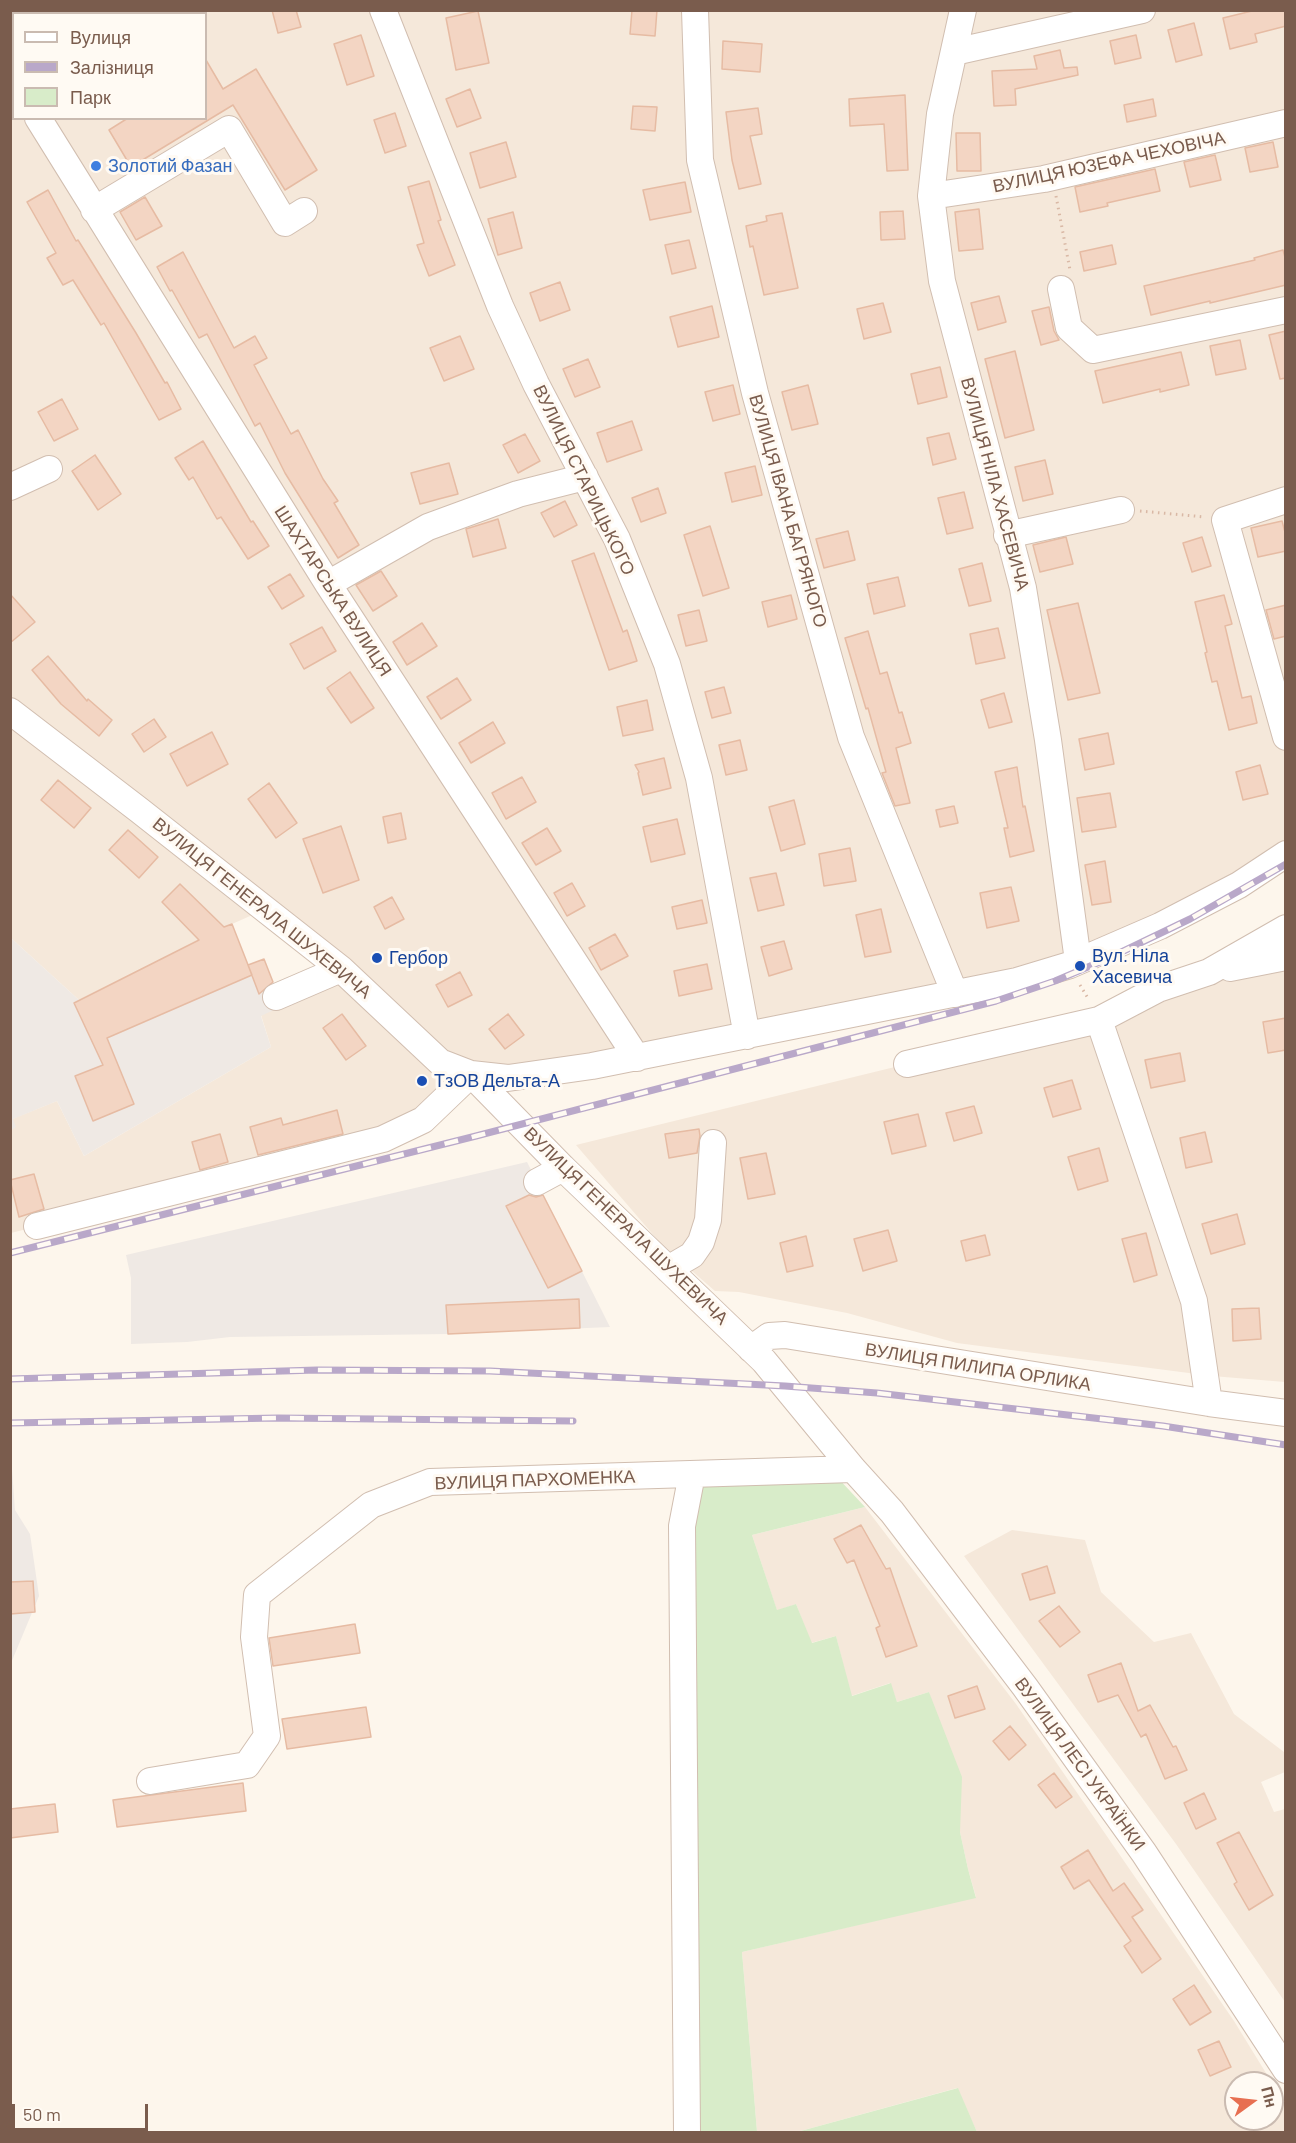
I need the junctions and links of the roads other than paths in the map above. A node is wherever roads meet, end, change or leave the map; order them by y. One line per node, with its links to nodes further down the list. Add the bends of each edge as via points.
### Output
1 (383, 10): 14 (street, ВУЛИЦЯ СТАРИЦЬКОГО, via 500,306)
2 (695, 10): 28 (street, ВУЛИЦЯ ІВАНА БАГРЯНОГО, via 700,160 755,393 851,737)
3 (963, 10): 5 (street, ВУЛИЦЯ НІЛА ХАСЕВИЧА)
4 (1142, 10): 5 (street)
5 (954, 52): 8 (street, ВУЛИЦЯ НІЛА ХАСЕВИЧА, via 940,114)
6 (39, 120): 9 (street, ШАХТАРСЬКА ВУЛИЦЯ)
7 (1286, 123): 8 (street, ВУЛИЦЯ ЮЗЕФА ЧЕХОВІЧА, via 1052,177)
8 (931, 196): 18 (street, ВУЛИЦЯ НІЛА ХАСЕВИЧА, via 942,281)
9 (94, 210): 10 (street, via 229,129 285,223); 19 (street, ШАХТАРСЬКА ВУЛИЦЯ)
10 (304, 211)
11 (1061, 289): 12 (street, via 1069,328 1093,350)
12 (1286, 310)
13 (49, 469): 15 (street)
14 (585, 477): 19 (street, via 518,494 428,528); 31 (street, ВУЛИЦЯ СТАРИЦЬКОГО, via 617,539 667,664 699,778)
15 (10, 488)
16 (1286, 500): 21 (street, via 1225,519)
17 (1120, 510): 18 (street)
18 (1007, 535): 25 (street, ВУЛИЦЯ НІЛА ХАСЕВИЧА, via 1023,588 1048,740)
19 (328, 584): 32 (street, ШАХТАРСЬКА ВУЛИЦЯ)
20 (10, 711): 26 (street, ВУЛИЦЯ ГЕНЕРАЛА ШУХЕВИЧА)
21 (1286, 737)
22 (1286, 854): 25 (street, via 1239,885 1160,926)
23 (1286, 928): 27 (street)
24 (1286, 957): 27 (street)
25 (1074, 963): 28 (street, via 1017,981)
26 (341, 969): 29 (street); 34 (street, ВУЛИЦЯ ГЕНЕРАЛА ШУХЕВИЧА, via 440,1062)
27 (1209, 972): 30 (street, via 1158,989)
28 (955, 994): 31 (street)
29 (276, 997)
30 (1099, 1020): 33 (street); 41 (street, via 1194,1301)
31 (747, 1036): 32 (street)
32 (637, 1058): 34 (street, via 508,1078)
33 (907, 1064)
34 (471, 1074): 36 (street, ВУЛИЦЯ ГЕНЕРАЛА ШУХЕВИЧА); 38 (street, via 423,1120 383,1139)
35 (713, 1143): 39 (street, via 708,1220 701,1242 692,1255)
36 (563, 1168): 37 (street); 39 (street, ВУЛИЦЯ ГЕНЕРАЛА ШУХЕВИЧА)
37 (537, 1182)
38 (37, 1226)
39 (669, 1269): 40 (street, ВУЛИЦЯ ГЕНЕРАЛА ШУХЕВИЧА)
40 (757, 1355): 41 (street, ВУЛИЦЯ ПИЛИПА ОРЛИКА, via 769,1336 785,1335); 43 (street, ВУЛИЦЯ ГЕНЕРАЛА ШУХЕВИЧА)
41 (1209, 1403): 42 (street, ВУЛИЦЯ ПИЛИПА ОРЛИКА)
42 (1286, 1413)
43 (855, 1471): 44 (street, ВУЛИЦЯ ПАРХОМЕНКА); 46 (street, ВУЛИЦЯ ЛЕСІ УКРАЇНКИ, via 892,1512 1025,1687 1144,1853)
44 (692, 1474): 45 (street, ВУЛИЦЯ ПАРХОМЕНКА, via 430,1482 372,1506 257,1595 254,1637 267,1736 247,1765); 47 (street, via 682,1527)
45 (150, 1781)
46 (1286, 2070)
47 (687, 2133)

